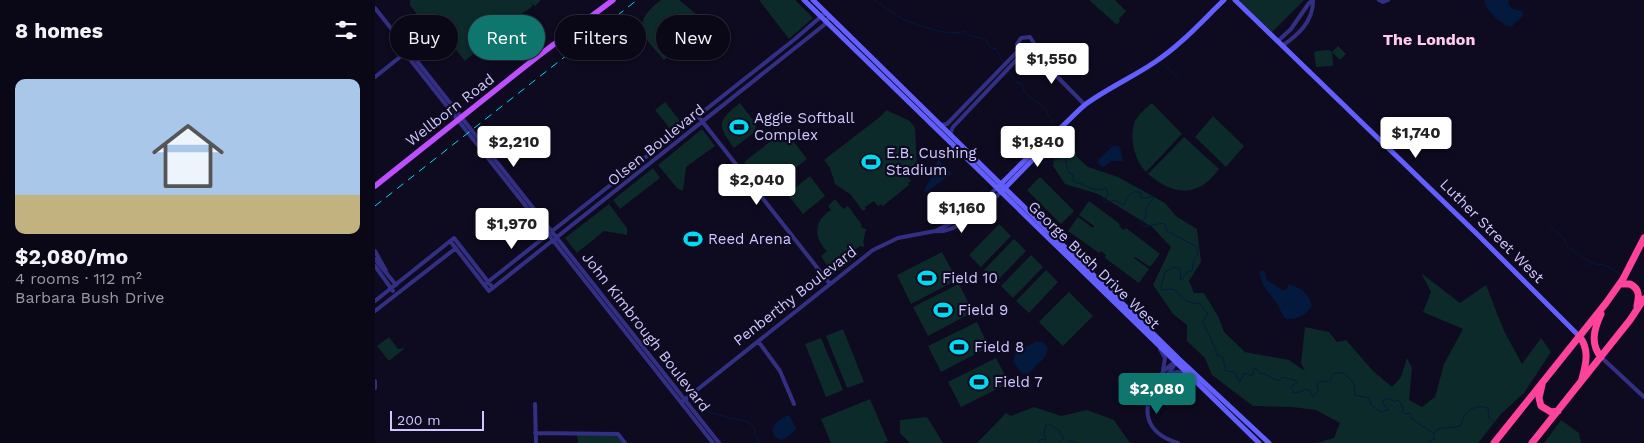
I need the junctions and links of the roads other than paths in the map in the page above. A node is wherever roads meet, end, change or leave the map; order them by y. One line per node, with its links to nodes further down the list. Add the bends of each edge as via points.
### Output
1 (613, 0): 27 (main road, Wellborn Road)
2 (804, 0): 10 (main road, George Bush Drive West)
3 (813, 0): 10 (main road, George Bush Drive West)
4 (1224, 0): 24 (main road, Penberthy Boulevard, via 1156,62)
5 (1235, 0): 12 (main road, Luther Street West)
6 (1313, 0): 12 (street); 13 (street, via 1307,24)
7 (1379, 0): 8 (street)
8 (1388, 0)
9 (375, 8): 11 (street)
10 (826, 17): 18 (street, Olsen Boulevard); 19 (street, Olsen Boulevard); 21 (main road, George Bush Drive West); 22 (main road, George Bush Drive West)
11 (390, 29)
12 (1278, 41): 13 (main road, Luther Street West)
13 (1283, 46): 32 (main road, Luther Street West)
14 (1033, 52): 15 (street, via 1028,55); 15 (street, via 1034,42 1026,37 1017,44); 24 (street)
15 (1020, 53): 23 (street); 25 (street)
16 (396, 60): 20 (street)
17 (413, 60): 27 (street)
18 (768, 61): 19 (street); 26 (street, Olsen Boulevard)
19 (772, 66): 28 (street, Olsen Boulevard)
20 (375, 76)
21 (891, 86): 22 (main road); 36 (main road, George Bush Drive West)
22 (913, 98): 29 (main road, George Bush Drive West)
23 (967, 104): 25 (street); 29 (street, via 947,124)
24 (1085, 105): 36 (main road, Penberthy Boulevard, via 1045,140)
25 (971, 108): 30 (street)
26 (698, 116): 28 (street); 37 (street, Olsen Boulevard)
27 (460, 118): 33 (street, John Kimbrough Boulevard); 34 (main road, Wellborn Road); 35 (street, John Kimbrough Boulevard)
28 (702, 122): 39 (street, Olsen Boulevard); 58 (street)
29 (941, 125): 30 (main road, George Bush Drive West)
30 (950, 134): 36 (main road, George Bush Drive West)
31 (1394, 134): 32 (street)
32 (1385, 143): 73 (main road, Luther Street West)
33 (514, 183): 35 (street); 40 (street, John Kimbrough Boulevard)
34 (375, 186)
35 (510, 186): 38 (street, John Kimbrough Boulevard)
36 (1001, 188): 58 (street, Penberthy Boulevard, via 955,221 935,231 883,244); 75 (main road, George Bush Drive West); 77 (main road, George Bush Drive West)
37 (605, 190): 39 (street); 41 (street, Olsen Boulevard)
38 (516, 194): 40 (street); 42 (street, John Kimbrough Boulevard)
39 (608, 198): 43 (street, Olsen Boulevard)
40 (530, 202): 41 (street, John Kimbrough Boulevard)
41 (552, 231): 42 (street, Olsen Boulevard); 43 (street, John Kimbrough Boulevard)
42 (548, 234): 45 (street, John Kimbrough Boulevard); 51 (street, Olsen Boulevard)
43 (557, 237): 45 (street, Olsen Boulevard); 69 (street, John Kimbrough Boulevard)
44 (1644, 238): 59 (highway)
45 (553, 241): 53 (street, Olsen Boulevard); 70 (street, John Kimbrough Boulevard)
46 (457, 246): 48 (street, via 450,241); 49 (street); 57 (street); 61 (street)
47 (375, 251): 55 (street)
48 (437, 252): 49 (street); 60 (street)
49 (442, 258): 64 (street)
50 (375, 259): 55 (street)
51 (511, 263): 53 (street); 57 (street, Olsen Boulevard)
52 (375, 266): 56 (street)
53 (516, 270): 62 (street, Olsen Boulevard)
54 (375, 273): 56 (street)
55 (389, 277): 60 (street)
56 (385, 281): 63 (street)
57 (488, 282): 61 (street, Olsen Boulevard); 62 (street)
58 (830, 284): 74 (street, Penberthy Boulevard)
59 (1620, 284): 68 (highway); 72 (highway, via 1630,284 1637,290 1639,298)
60 (395, 285): 63 (street); 64 (street)
61 (484, 285): 62 (street, via 489,291)
62 (493, 288)
63 (391, 289): 65 (street); 67 (street)
64 (400, 291): 65 (street)
65 (396, 294): 71 (street)
66 (1644, 299): 72 (highway)
67 (375, 301)
68 (1606, 303): 73 (highway); 76 (highway, via 1594,329 1595,347)
69 (610, 304): 70 (street); 85 (street, John Kimbrough Boulevard)
70 (605, 307): 85 (street, John Kimbrough Boulevard)
71 (375, 311)
72 (1635, 313): 76 (highway)
73 (1579, 336): 80 (highway, via 1587,355); 82 (highway)
74 (758, 342): 85 (street, Penberthy Boulevard); 87 (street, via 780,371)
75 (1158, 345): 77 (main road, George Bush Drive West); 78 (street, via 1165,361)
76 (1601, 357): 80 (highway); 84 (street)
77 (1177, 361): 78 (street); 79 (main road, George Bush Drive West); 96 (main road, George Bush Drive West)
78 (1164, 374): 79 (street); 94 (street, via 1147,401 1148,418 1160,436)
79 (1187, 374): 95 (main road, George Bush Drive West)
80 (1581, 381): 88 (highway)
81 (375, 382): 83 (street)
82 (1543, 382): 88 (highway, via 1539,398 1541,406 1551,412); 97 (highway)
83 (375, 388)
84 (1644, 397)
85 (683, 401): 92 (street, John Kimbrough Boulevard); 93 (street, John Kimbrough Boulevard)
86 (535, 404): 89 (street)
87 (793, 404)
88 (1558, 410): 98 (highway)
89 (535, 433): 90 (street); 91 (street, via 618,434)
90 (535, 443)
91 (625, 443)
92 (713, 443)
93 (719, 443)
94 (1178, 443)
95 (1259, 443)
96 (1269, 443)
97 (1494, 443)
98 (1532, 443)

